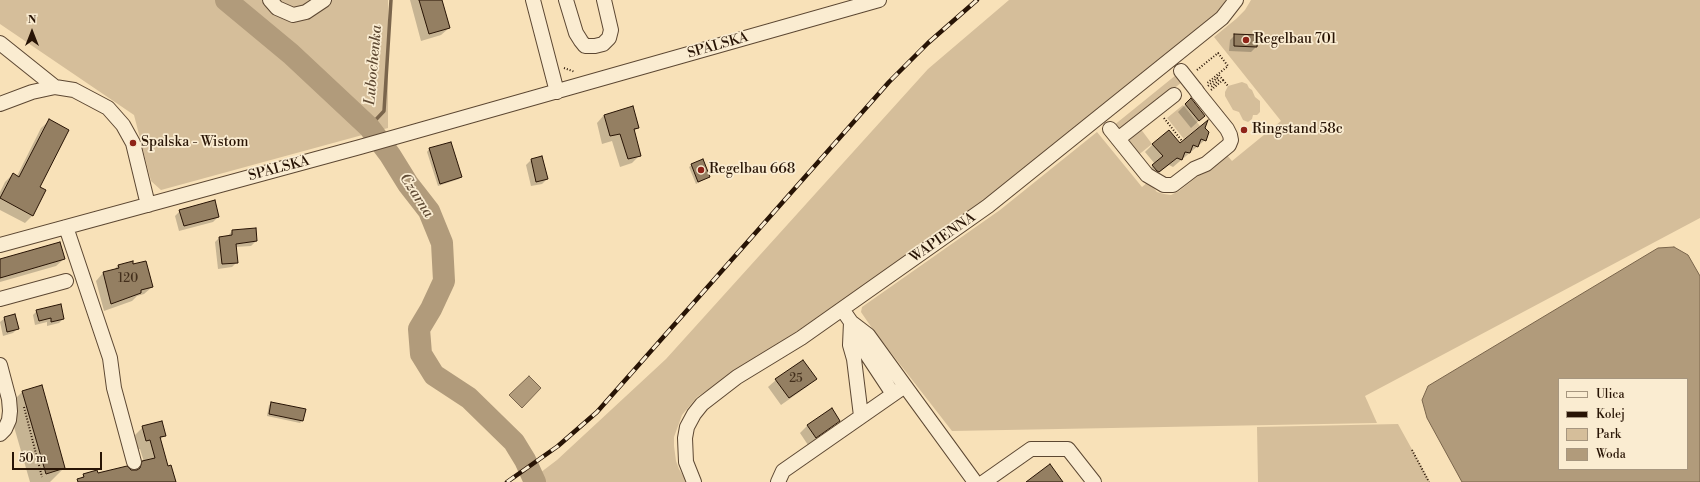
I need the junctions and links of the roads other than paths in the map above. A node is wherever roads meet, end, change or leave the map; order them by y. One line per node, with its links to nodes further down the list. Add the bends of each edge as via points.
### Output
1 (270, 0): 2 (street, via 277,8 293,15 306,12)
2 (324, 0)
3 (533, 0): 11 (street)
4 (566, 0): 5 (street, via 581,41 585,46 595,46 609,38 611,30)
5 (604, 0)
6 (878, 0): 11 (street, SPALSKA)
7 (1236, 0): 21 (street, WAPIENNA, via 1222,18 1048,159 988,206)
8 (0, 43): 10 (street)
9 (1184, 75): 15 (street, via 1202,92 1227,129 1231,140 1229,145 1206,164)
10 (55, 87): 13 (street, via 32,92); 16 (street, via 74,90 108,108 123,125 132,143)
11 (557, 92): 16 (street, SPALSKA)
12 (1174, 95): 15 (street, via 1114,134 1147,175 1164,185 1173,185)
13 (0, 104)
14 (1223, 140): 15 (street, via 1201,158)
15 (1194, 169)
16 (148, 205): 17 (street, SPALSKA)
17 (66, 227): 18 (street, SPALSKA); 28 (street, via 110,358 114,388)
18 (0, 244)
19 (66, 281): 20 (street)
20 (0, 299)
21 (842, 309): 22 (street); 29 (street, WAPIENNA, via 801,338 737,377 708,399 694,414 687,427 685,451 689,472)
22 (851, 322): 24 (street, via 868,335); 25 (street, via 858,341); 26 (street, via 850,345)
23 (0, 365): 27 (street, via 10,411 9,420)
24 (905, 386): 25 (street); 31 (street)
25 (893, 394): 26 (street)
26 (861, 416): 30 (street, via 783,471)
27 (0, 434)
28 (134, 462)
29 (694, 482)
30 (778, 482)
31 (975, 482)
32 (984, 482): 33 (street, via 1031,449 1068,449)
33 (1094, 482)

